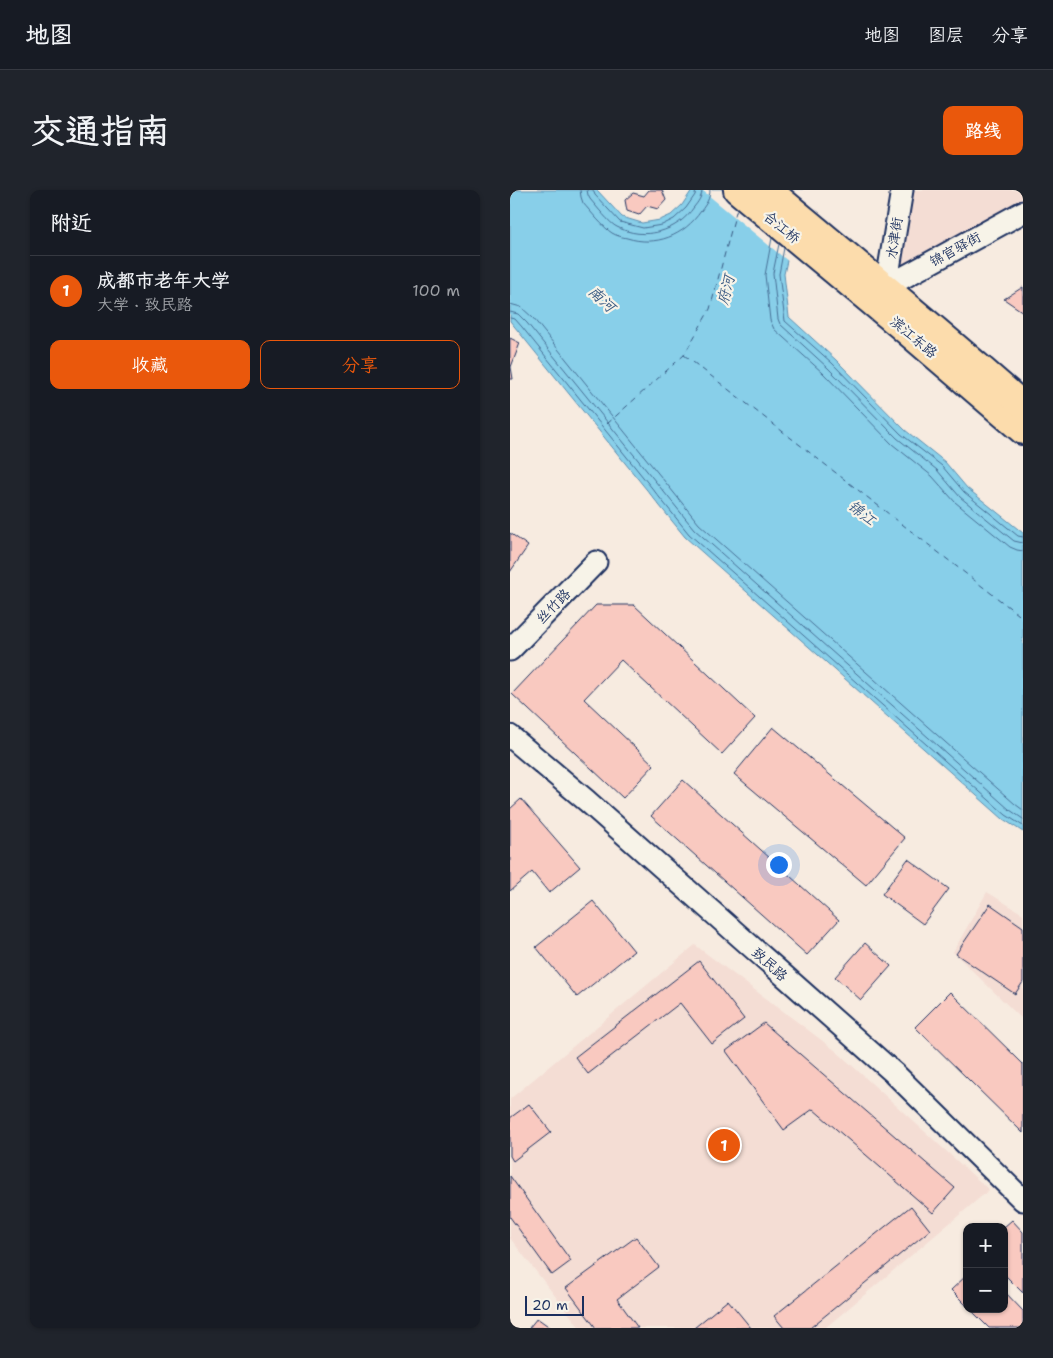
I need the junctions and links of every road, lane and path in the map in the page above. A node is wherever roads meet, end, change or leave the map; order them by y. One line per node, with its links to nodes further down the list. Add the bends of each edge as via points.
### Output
1 (737, 190): 5 (main road, 合江桥)
2 (769, 190): 5 (main road, 合江桥)
3 (902, 190): 6 (street, 水津街)
4 (1023, 212): 6 (street, 锦官驿街)
5 (806, 234): 6 (main road, 滨江东路); 8 (main road, 滨江东路)
6 (886, 287): 7 (main road, 滨江东路)
7 (1023, 405)
8 (1023, 431)
9 (596, 562): 10 (street, 丝竹路)
10 (510, 650)
11 (510, 736): 12 (street, 致民路, via 894,1073)
12 (1023, 1200)

